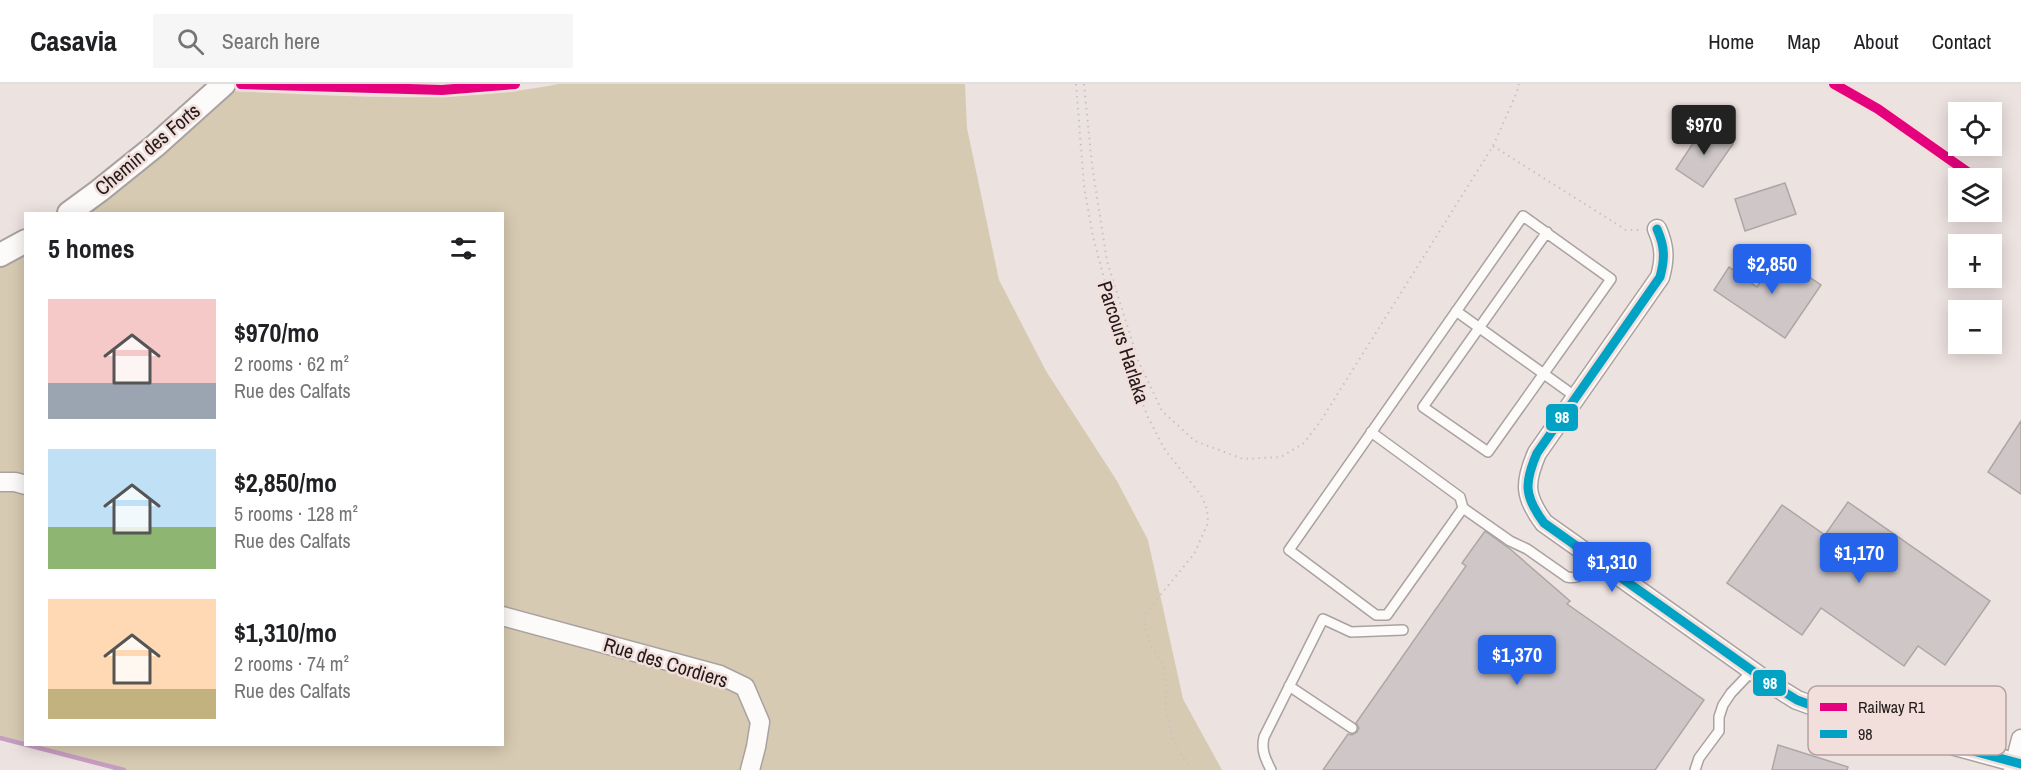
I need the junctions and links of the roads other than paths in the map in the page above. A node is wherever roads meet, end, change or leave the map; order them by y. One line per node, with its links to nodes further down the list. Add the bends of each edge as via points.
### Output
1 (224, 84): 2 (street, Chemin des Forts, via 155,146)
2 (70, 212)
3 (1657, 229): 10 (street, via 1664,245 1660,277)
4 (1547, 232): 7 (lane, via 1523,216); 8 (lane); 9 (lane, via 1611,279)
5 (24, 242): 6 (street)
6 (0, 255)
7 (1456, 311): 8 (lane); 11 (lane)
8 (1479, 328): 9 (lane); 9 (lane, via 1423,407 1488,452)
9 (1543, 374): 10 (lane)
10 (1576, 397): 15 (street, via 1536,453 1527,493 1544,523)
11 (1371, 432): 14 (lane, via 1460,497); 14 (lane, via 1288,550 1376,615 1387,615)
12 (0, 482): 13 (street)
13 (24, 484)
14 (1463, 508): 15 (lane, via 1567,577 1580,576)
15 (1596, 559): 18 (street)
16 (504, 617): 25 (street, Rue des Cordiers, via 720,675 745,687 760,722)
17 (1403, 630): 19 (lane, via 1351,632 1323,619)
18 (1752, 671): 20 (street); 27 (lane, via 1723,705 1719,731)
19 (1289, 686): 21 (lane); 26 (lane, via 1264,737 1264,758)
20 (1808, 704)
21 (1352, 728)
22 (2021, 739): 24 (street)
23 (1981, 755): 24 (street)
24 (2016, 765)
25 (750, 770)
26 (1271, 770)
27 (1695, 770)

